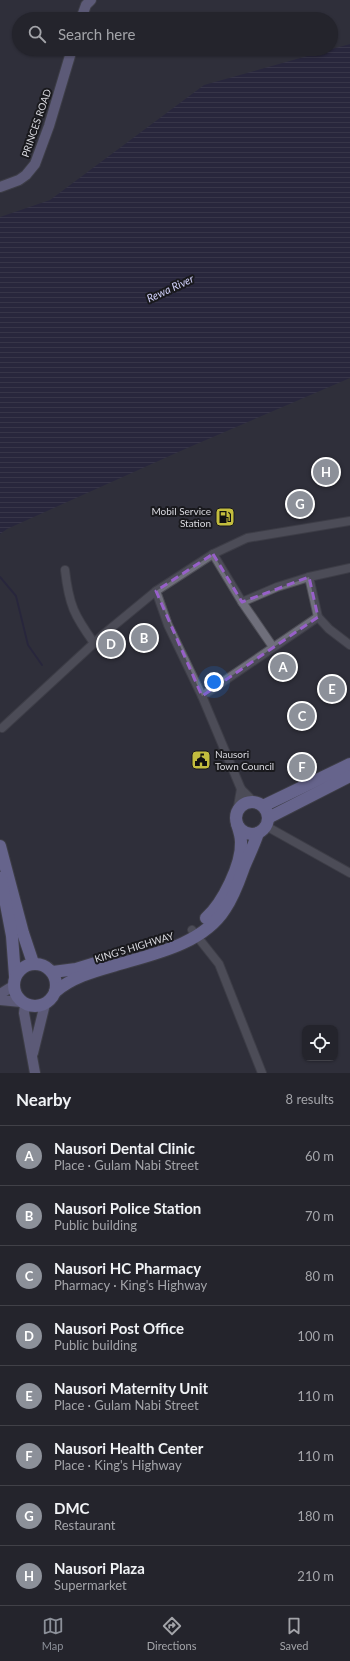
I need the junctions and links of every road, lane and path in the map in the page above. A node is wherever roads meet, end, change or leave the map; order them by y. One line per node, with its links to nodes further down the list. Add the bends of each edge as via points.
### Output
1 (91, 0): 2 (main road)
2 (84, 12)
3 (70, 56): 4 (main road, PRINCES ROAD, via 35,164 19,180)
4 (0, 187)
5 (350, 521): 6 (street, via 247,538)
6 (213, 554): 10 (street); 11 (street)
7 (350, 568): 9 (street)
8 (65, 570): 13 (street, via 70,603 76,618)
9 (309, 577): 11 (street); 12 (street)
10 (156, 591): 13 (street); 16 (street, via 168,624)
11 (242, 602): 15 (street)
12 (318, 617): 14 (street, via 329,630); 15 (street)
13 (94, 643): 17 (street)
14 (350, 645)
15 (273, 647): 16 (street)
16 (202, 696): 20 (street)
17 (2, 728)
18 (350, 764): 21 (highway)
19 (350, 776): 23 (highway)
20 (242, 789): 21 (street); 22 (street)
21 (258, 804): 22 (highway, via 244,804); 23 (highway, via 266,809)
22 (237, 818): 23 (highway, via 241,829 246,832); 27 (highway, KING'S HIGHWAY, via 241,842 236,869 216,907)
23 (264, 826): 25 (street); 27 (highway, KING'S HIGHWAY, via 224,910 211,925)
24 (0, 846): 28 (highway)
25 (350, 873)
26 (0, 874): 30 (highway, via 12,936)
27 (194, 933): 29 (highway, KING'S HIGHWAY, via 76,969); 31 (highway, KING'S HIGHWAY, via 182,944 97,971 66,983); 38 (street, via 219,964)
28 (33, 963): 29 (highway, via 44,965); 30 (highway, via 20,969)
29 (53, 972): 31 (highway)
30 (14, 981): 32 (main road); 34 (highway, via 15,995)
31 (55, 992): 35 (highway)
32 (0, 994)
33 (0, 1000): 34 (main road)
34 (23, 1003): 35 (highway, via 35,1007); 36 (main road)
35 (45, 1004): 36 (main road)
36 (32, 1057): 37 (main road)
37 (35, 1073)
38 (262, 1073)

